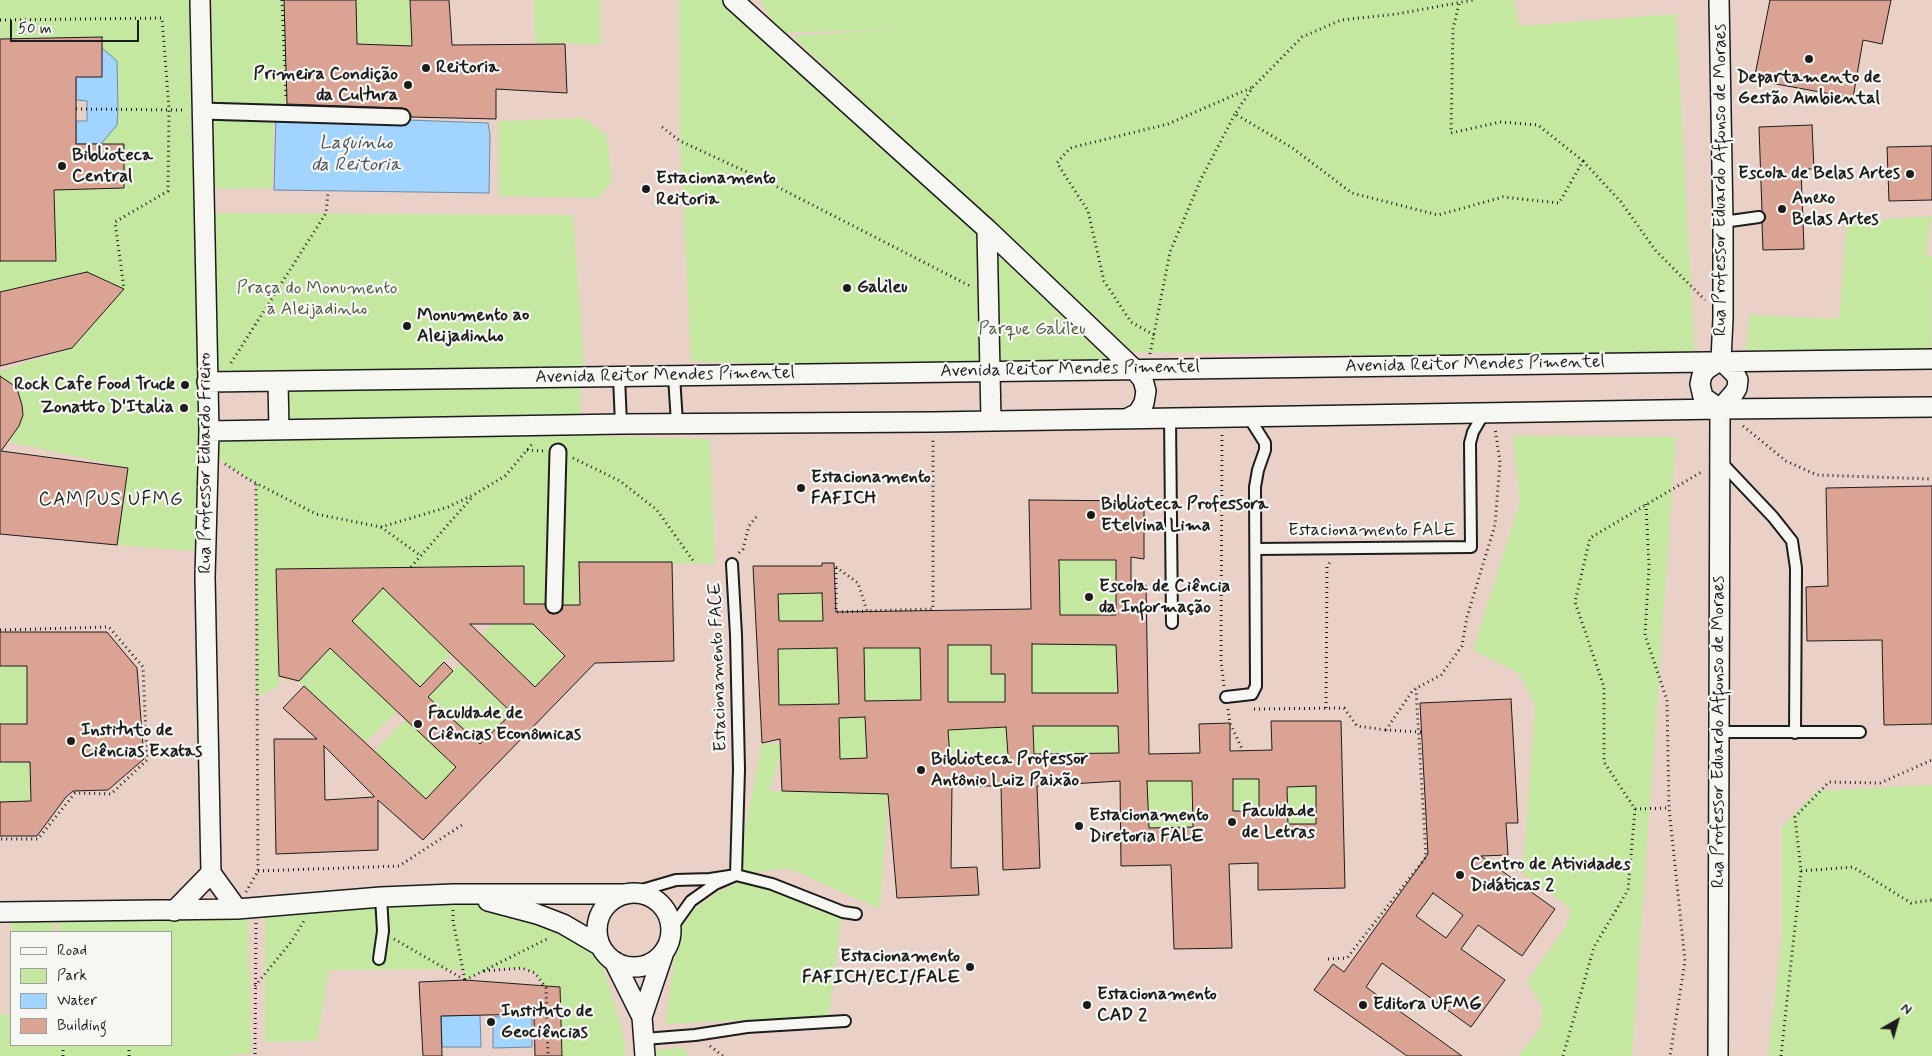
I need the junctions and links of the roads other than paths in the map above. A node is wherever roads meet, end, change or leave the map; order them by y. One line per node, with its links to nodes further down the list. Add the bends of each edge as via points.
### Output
1 (200, 0): 4 (street, Rua Professor Eduardo Frieiro)
2 (733, 0): 8 (street)
3 (1719, 0): 7 (street, Rua Professor Eduardo Affonso de Moraes)
4 (202, 111): 5 (street); 16 (street, Rua Professor Eduardo Frieiro)
5 (402, 117)
6 (1759, 217): 7 (lane)
7 (1723, 222): 10 (street, Rua Professor Eduardo Affonso de Moraes)
8 (987, 229): 11 (street); 12 (street)
9 (1932, 359): 10 (street, Avenida Reitor Mendes Pimentel)
10 (1721, 360): 11 (street, Avenida Reitor Mendes Pimentel); 18 (street, via 1735,374 1738,388); 18 (street, via 1707,369 1700,384 1703,397)
11 (1141, 370): 12 (street, Avenida Reitor Mendes Pimentel); 21 (street, via 1146,392 1144,403 1138,413)
12 (990, 372): 13 (street, Avenida Reitor Mendes Pimentel); 23 (street)
13 (674, 376): 14 (street, Avenida Reitor Mendes Pimentel); 24 (lane)
14 (619, 377): 15 (street, Avenida Reitor Mendes Pimentel); 25 (lane)
15 (278, 381): 16 (street, Avenida Reitor Mendes Pimentel); 26 (street)
16 (208, 382): 27 (street, Rua Professor Eduardo Frieiro)
17 (1932, 407): 18 (street)
18 (1720, 408): 19 (street); 29 (street, Rua Professor Eduardo Affonso de Moraes)
19 (1489, 413): 20 (street); 30 (lane, Estacionamento FALE, via 1473,432 1470,443 1471,547)
20 (1248, 416): 22 (street); 30 (lane, via 1265,443 1255,487)
21 (1128, 418): 22 (street); 23 (street)
22 (1170, 418): 33 (lane)
23 (991, 420): 24 (street)
24 (677, 423): 25 (street)
25 (621, 424): 26 (street)
26 (279, 430): 27 (street)
27 (208, 431): 38 (street, Rua Professor Eduardo Frieiro, via 205,578)
28 (558, 452): 32 (street)
29 (1720, 461): 35 (street, Rua Professor Eduardo Affonso de Moraes); 37 (lane, via 1792,541 1796,568)
30 (1256, 549): 34 (lane, via 1256,686 1252,694)
31 (732, 564): 39 (lane, Estacionamento FACE, via 739,769)
32 (554, 605)
33 (1172, 623)
34 (1226, 697)
35 (1719, 732): 37 (lane); 55 (street, Rua Professor Eduardo Affonso de Moraes)
36 (1860, 732): 37 (lane)
37 (1795, 733)
38 (211, 874): 43 (street); 44 (street)
39 (736, 875): 40 (lane, via 676,880); 46 (lane, via 772,884); 47 (lane, via 715,884 691,901)
40 (631, 893): 41 (street); 47 (street, via 657,901 669,918); 48 (street, via 616,898 600,914 597,925)
41 (461, 894): 42 (street); 48 (street, via 537,914 563,924)
42 (381, 897): 43 (street); 50 (lane, via 383,932)
43 (237, 909): 44 (street)
44 (174, 911): 45 (street)
45 (0, 912)
46 (856, 914)
47 (671, 929): 49 (street)
48 (600, 945): 51 (street)
49 (664, 952): 51 (street, via 646,965 630,966); 52 (street)
50 (380, 958)
51 (614, 961): 52 (street)
52 (642, 1017): 54 (street)
53 (845, 1021): 54 (lane, via 747,1027)
54 (644, 1048)
55 (1718, 1056)

